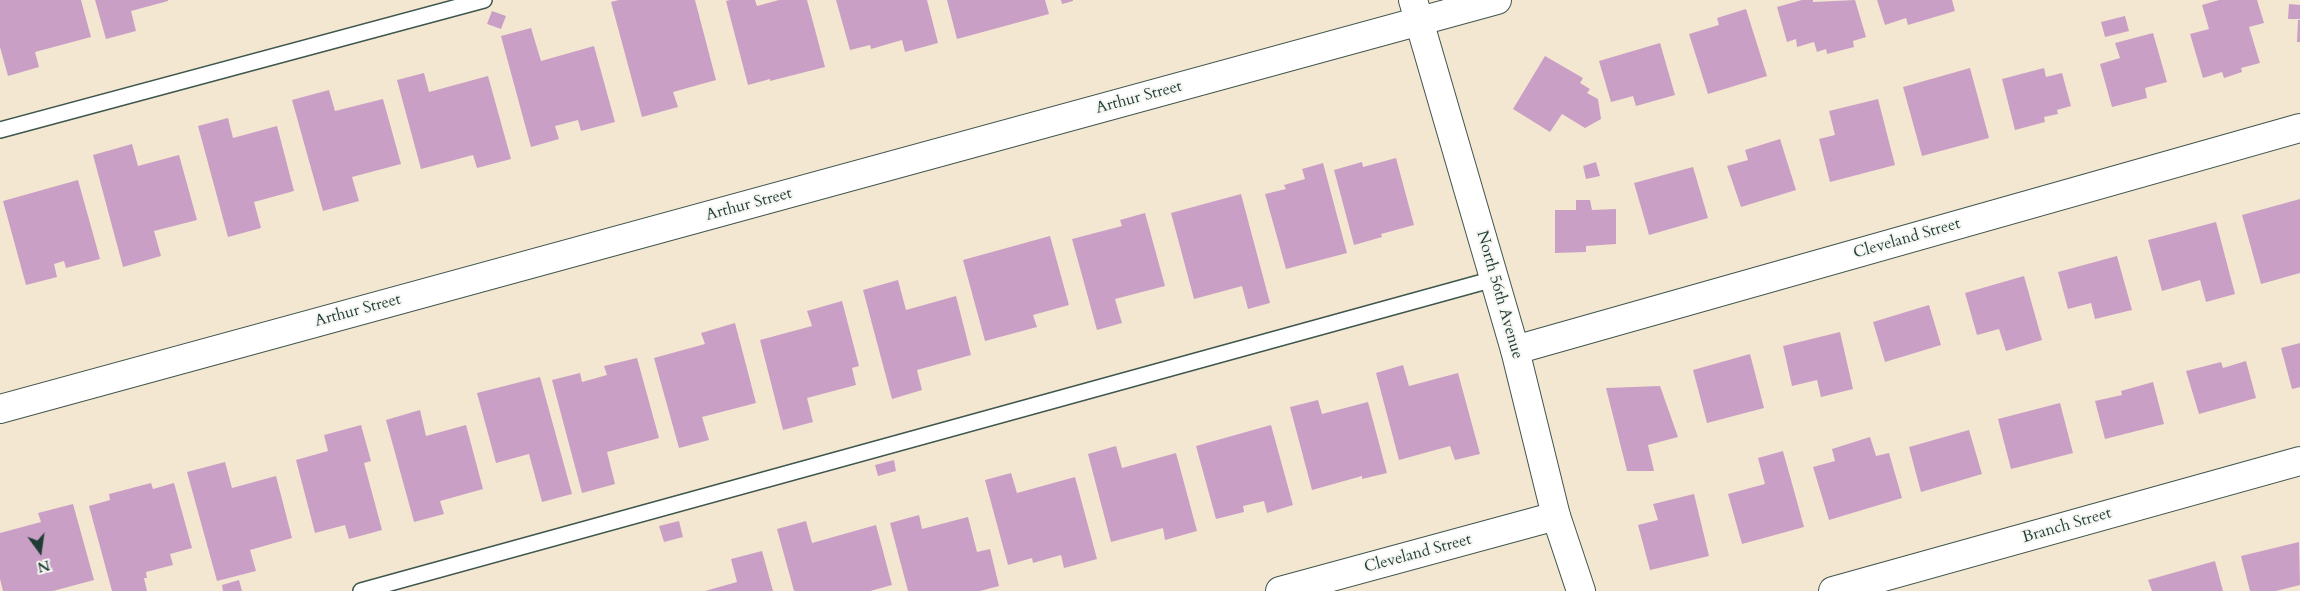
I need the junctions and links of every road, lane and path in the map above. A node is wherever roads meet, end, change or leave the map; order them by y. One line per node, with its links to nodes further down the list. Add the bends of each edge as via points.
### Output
1 (484, 0): 5 (lane)
2 (1497, 0): 3 (street, Arthur Street)
3 (1416, 11): 6 (street, North 56th Avenue); 8 (street, Arthur Street)
4 (2300, 128): 7 (street, Cleveland Street)
5 (0, 130)
6 (1494, 279): 7 (street, North 56th Avenue); 11 (lane)
7 (1515, 350): 10 (street, North 56th Avenue)
8 (0, 409)
9 (2300, 461): 14 (street, Branch Street)
10 (1556, 516): 12 (street, Cleveland Street); 13 (street, North 56th Avenue)
11 (361, 591)
12 (1280, 591)
13 (1581, 591)
14 (1833, 591)

